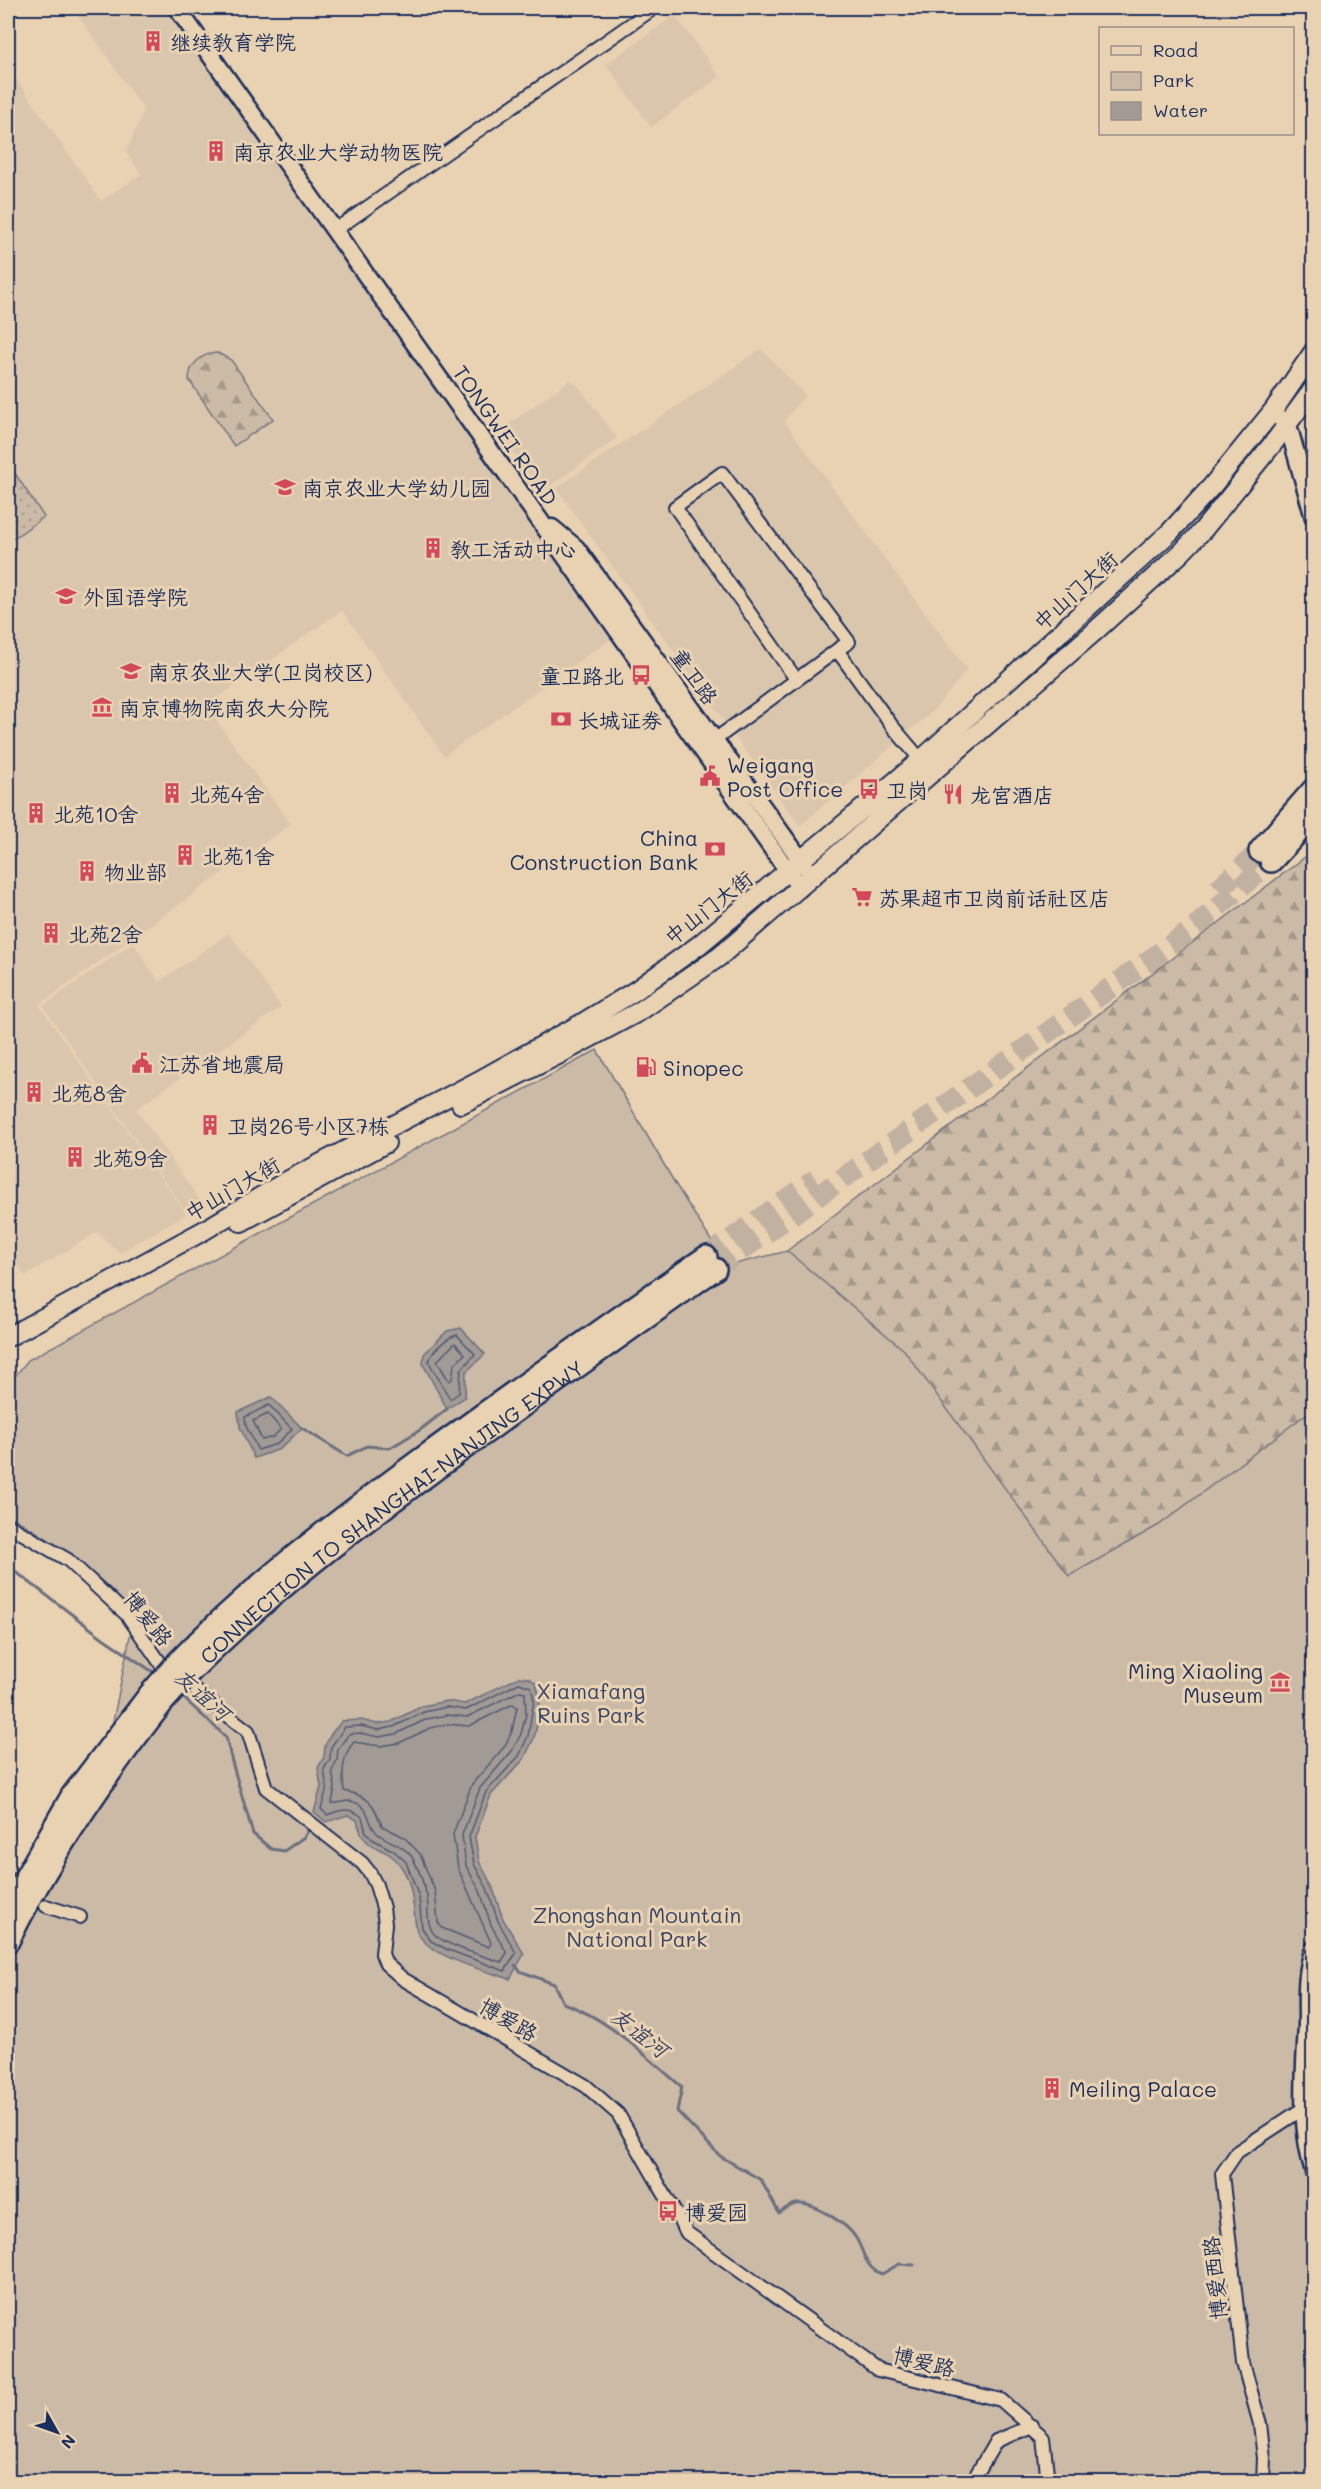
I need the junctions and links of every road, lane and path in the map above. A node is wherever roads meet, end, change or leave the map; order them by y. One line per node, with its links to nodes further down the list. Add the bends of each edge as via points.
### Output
1 (177, 8): 3 (street, TONGWEI ROAD)
2 (654, 8): 3 (street)
3 (335, 230): 11 (street, TONGWEI ROAD, via 531,509)
4 (1314, 351): 6 (main road, 中山门大街)
5 (1314, 388): 7 (main road, 中山门大街)
6 (1273, 411): 7 (street); 12 (main road, 中山门大街, via 1170,532)
7 (1288, 425): 8 (street); 16 (main road, 中山门大街, via 1182,552)
8 (1314, 518)
9 (837, 650): 10 (street); 10 (street, via 849,642 722,473 675,507); 12 (street)
10 (796, 679): 11 (street)
11 (707, 745): 15 (street, TONGWEI ROAD)
12 (921, 760): 15 (main road, 中山门大街)
13 (1314, 789): 14 (highway, via 1265,856)
14 (1314, 815)
15 (794, 867): 16 (street, TONGWEI ROAD); 18 (main road, 中山门大街, via 699,945 584,1022 285,1182)
16 (807, 882): 19 (main road, 中山门大街, via 718,957 640,1011 18,1342)
17 (711, 1263): 21 (highway, CONNECTION TO SHANGHAI-NANJING EXPWY, bridge, via 568,1354 350,1512 243,1599)
18 (8, 1337)
19 (8, 1353)
20 (8, 1525): 29 (street, 博爱路, via 68,1560 127,1615 161,1664 248,1731 267,1788 362,1863 376,1885 383,1908 382,1954 390,1969 586,2086 618,2114 687,2233 878,2370 1001,2400)
21 (157, 1697): 23 (highway, CONNECTION TO SHANGHAI-NANJING EXPWY, via 72,1797); 25 (highway, CONNECTION TO SHANGHAI-NANJING EXPWY, via 67,1833)
22 (46, 1905): 24 (street)
23 (8, 1908)
24 (80, 1917)
25 (8, 1941)
26 (1314, 1949): 27 (street, via 1308,1983)
27 (1304, 2108): 28 (street); 32 (street, 博爱西路, via 1236,2152 1222,2174 1243,2363 1260,2424)
28 (1314, 2172)
29 (1032, 2426): 30 (street, via 996,2442); 31 (street, 博爱路, via 1043,2437)
30 (972, 2481)
31 (1048, 2481)
32 (1263, 2481)

